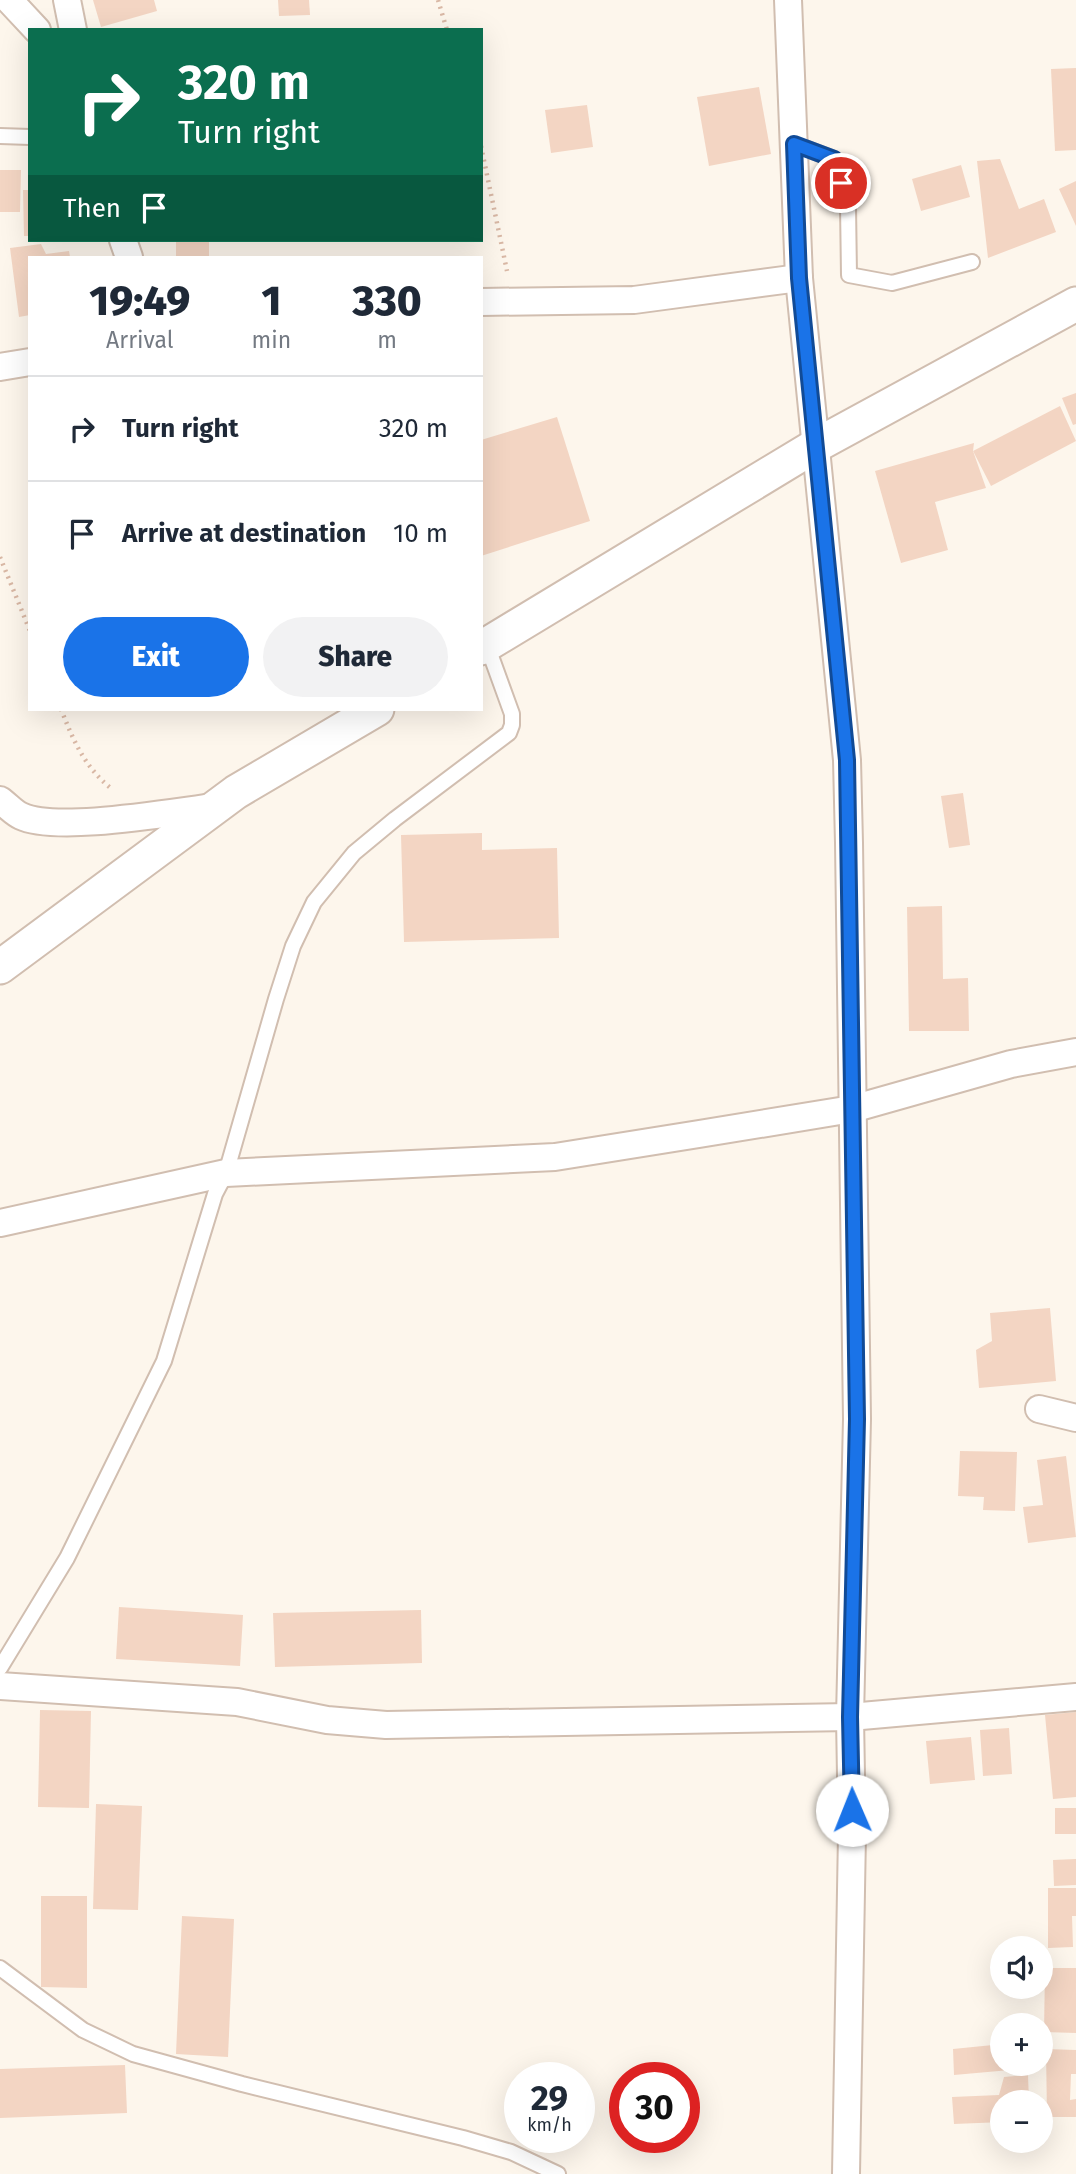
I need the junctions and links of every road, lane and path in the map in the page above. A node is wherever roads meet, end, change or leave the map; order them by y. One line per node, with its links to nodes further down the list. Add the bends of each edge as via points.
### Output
1 (9, 0): 5 (street)
2 (67, 0): 6 (street)
3 (438, 0): 7 (path)
4 (788, 0): 10 (street)
5 (35, 28)
6 (72, 28)
7 (446, 28)
8 (0, 136): 9 (lane)
9 (28, 138)
10 (794, 144): 12 (lane, via 834,159 848,206 849,275 892,283); 13 (street)
11 (483, 156): 15 (path)
12 (972, 262)
13 (799, 278): 15 (street, via 634,300); 19 (street)
14 (483, 302): 15 (street)
15 (513, 303)
16 (1076, 304): 19 (street)
17 (28, 362): 18 (street)
18 (0, 367)
19 (815, 446): 22 (street); 30 (street, via 847,760)
20 (0, 557): 21 (path)
21 (28, 626)
22 (484, 646): 31 (lane, via 512,714 509,733 354,853 314,902 293,946)
23 (62, 711): 27 (path, via 75,746 100,779)
24 (374, 711): 26 (street)
25 (0, 800): 27 (street, via 21,816 43,822)
26 (215, 807): 27 (street); 28 (street)
27 (145, 815)
28 (0, 967)
29 (1076, 1052): 30 (street, via 1011,1064)
30 (852, 1109): 31 (street, via 555,1157); 38 (street, via 857,1419)
31 (226, 1173): 32 (street); 35 (lane, via 215,1194 164,1361 67,1558)
32 (0, 1223)
33 (1039, 1409): 34 (street)
34 (1076, 1418)
35 (0, 1668)
36 (0, 1686): 38 (street, via 228,1701 327,1720 386,1725)
37 (1076, 1696): 38 (street)
38 (850, 1717): 41 (street)
39 (0, 1968): 40 (lane, via 83,2030 133,2053 463,2138 511,2152)
40 (558, 2174)
41 (846, 2174)

